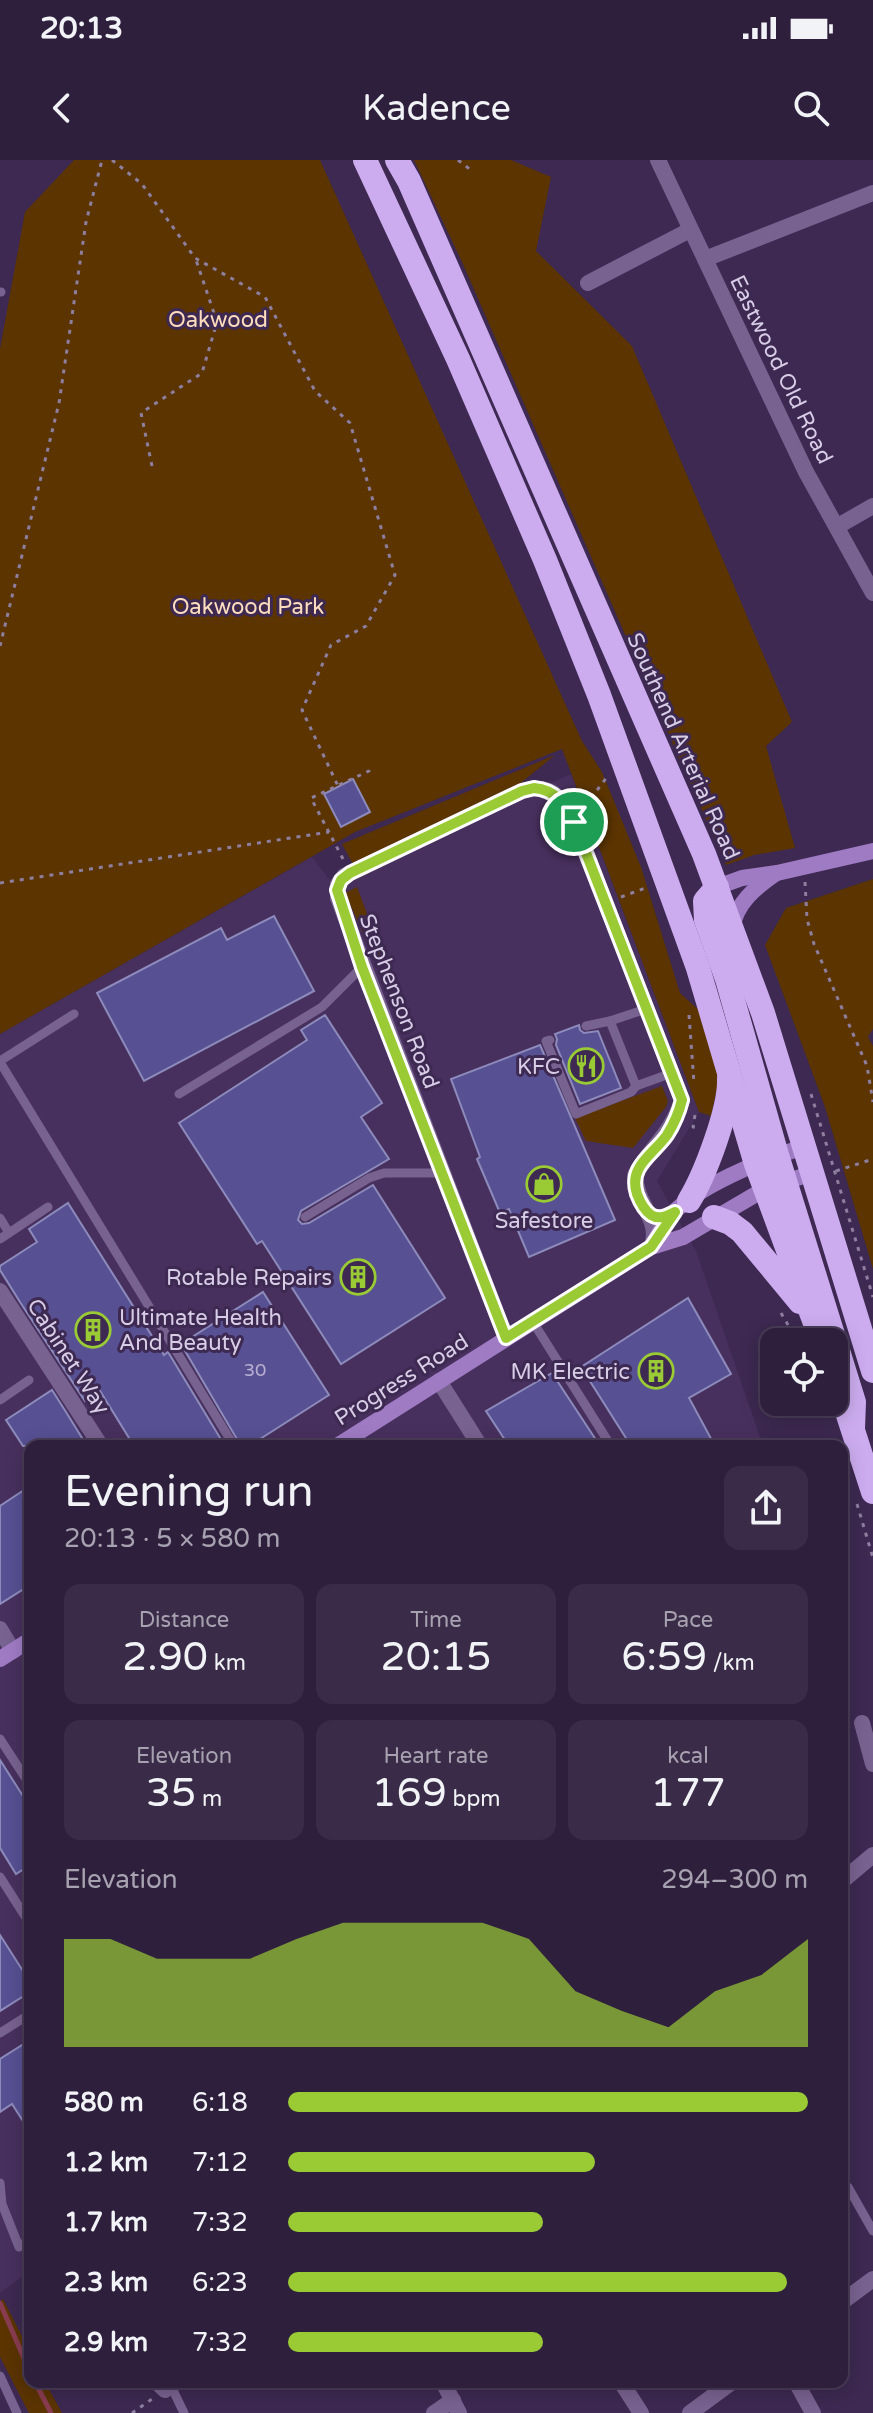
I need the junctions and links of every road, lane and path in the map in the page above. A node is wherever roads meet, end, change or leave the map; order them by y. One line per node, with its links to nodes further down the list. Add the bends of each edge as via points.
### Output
1 (102, 160): 17 (path, via 86,222 59,403)
2 (112, 160): 10 (path, via 142,184)
3 (365, 160): 38 (highway, via 458,359 588,668 672,892)
4 (397, 160): 28 (highway, Southend Arterial Road)
5 (458, 160): 7 (path)
6 (658, 160): 9 (street, Eastwood Old Road)
7 (472, 171)
8 (873, 193): 11 (street)
9 (690, 230): 11 (street, Eastwood Old Road); 12 (street)
10 (195, 258): 13 (path, via 217,322 202,373 141,413); 20 (path, via 265,297 315,391 350,423 395,575 366,626 331,645 302,710)
11 (705, 259): 15 (street, Eastwood Old Road, via 806,472)
12 (588, 283)
13 (152, 466)
14 (873, 506): 15 (street)
15 (838, 526): 16 (street, Eastwood Old Road)
16 (873, 593)
17 (0, 646)
18 (371, 765): 20 (path)
19 (613, 784): 21 (path, via 609,773)
20 (338, 786): 22 (path, via 311,798)
21 (574, 822): 25 (street, via 558,796 534,788); 31 (street)
22 (329, 832): 25 (path); 27 (path)
23 (873, 851): 24 (street)
24 (804, 867): 26 (street); 43 (path, via 814,944 867,1066)
25 (350, 873): 30 (street, Stephenson Road, via 338,884 338,898)
26 (777, 873): 28 (street); 29 (street, via 743,902)
27 (0, 883)
28 (717, 887): 29 (highway, Southend Arterial Road); 46 (highway, via 707,896 704,914)
29 (732, 929): 46 (highway, Southend Arterial Road, via 763,1013)
30 (362, 967): 42 (lane, via 322,1007); 49 (street, Stephenson Road)
31 (646, 1009): 34 (lane); 39 (street)
32 (689, 1009): 41 (path)
33 (74, 1014): 37 (lane)
34 (610, 1021): 35 (lane); 40 (lane)
35 (586, 1026)
36 (550, 1040): 40 (lane, via 546,1041 576,1114)
37 (0, 1062): 73 (lane)
38 (729, 1067): 46 (highway); 52 (highway, via 727,1102 702,1178)
39 (672, 1073): 40 (lane); 53 (street, via 682,1100 678,1115 635,1175)
40 (636, 1086)
41 (695, 1092)
42 (179, 1094)
43 (873, 1102)
44 (695, 1107): 45 (path)
45 (693, 1127)
46 (781, 1154): 48 (highway); 50 (highway); 52 (street, Progress Road, via 733,1174)
47 (873, 1159): 48 (path)
48 (824, 1172): 50 (street, Progress Road); 65 (highway)
49 (443, 1173): 54 (lane, via 384,1173); 64 (street, Stephenson Road)
50 (775, 1185): 55 (street, Progress Road); 63 (highway); 70 (highway, via 854,1402)
51 (48, 1207): 57 (lane)
52 (682, 1207): 53 (street, via 660,1218); 59 (street, Progress Road)
53 (644, 1208): 59 (street, via 654,1228)
54 (305, 1217)
55 (714, 1217): 59 (street, Progress Road, via 683,1237); 62 (highway, via 742,1232)
56 (0, 1218): 57 (lane)
57 (9, 1233): 58 (lane)
58 (0, 1239)
59 (651, 1247): 61 (street, Progress Road)
60 (0, 1291): 72 (street, Cabinet Way)
61 (533, 1322): 64 (street, Progress Road); 75 (lane)
62 (816, 1328)
63 (817, 1328)
64 (506, 1338): 67 (street, Progress Road)
65 (873, 1371)
66 (29, 1380): 68 (lane)
67 (439, 1381): 71 (street, Progress Road); 74 (street)
68 (0, 1400)
69 (848, 1414): 70 (highway)
70 (853, 1428): 76 (highway)
71 (362, 1439)
72 (97, 1440)
73 (230, 1440)
74 (476, 1440)
75 (607, 1440)
76 (873, 1492)
77 (0, 1629): 79 (street)
78 (24, 1644): 79 (street)
79 (7, 1655)
80 (862, 1723): 82 (street)
81 (0, 1739): 83 (lane)
82 (873, 1764)
83 (24, 1776)
84 (873, 1855): 85 (street)
85 (848, 1876)
86 (0, 1877): 87 (lane)
87 (24, 1915)
88 (24, 2018): 89 (lane)
89 (0, 2033)
90 (0, 2183): 93 (lane, via 2,2204 19,2247)
91 (848, 2187): 92 (lane)
92 (873, 2231)
93 (24, 2243)
94 (873, 2279): 95 (street)
95 (848, 2298)
96 (0, 2376): 104 (lane)
97 (163, 2388): 105 (path)
98 (169, 2388): 106 (lane)
99 (446, 2388): 103 (street)
100 (625, 2388): 108 (street)
101 (724, 2388): 109 (street)
102 (799, 2388): 110 (street)
103 (456, 2407): 107 (street)
104 (17, 2413)
105 (132, 2413)
106 (184, 2413)
107 (434, 2413)
108 (641, 2413)
109 (690, 2413)
110 (813, 2413)

